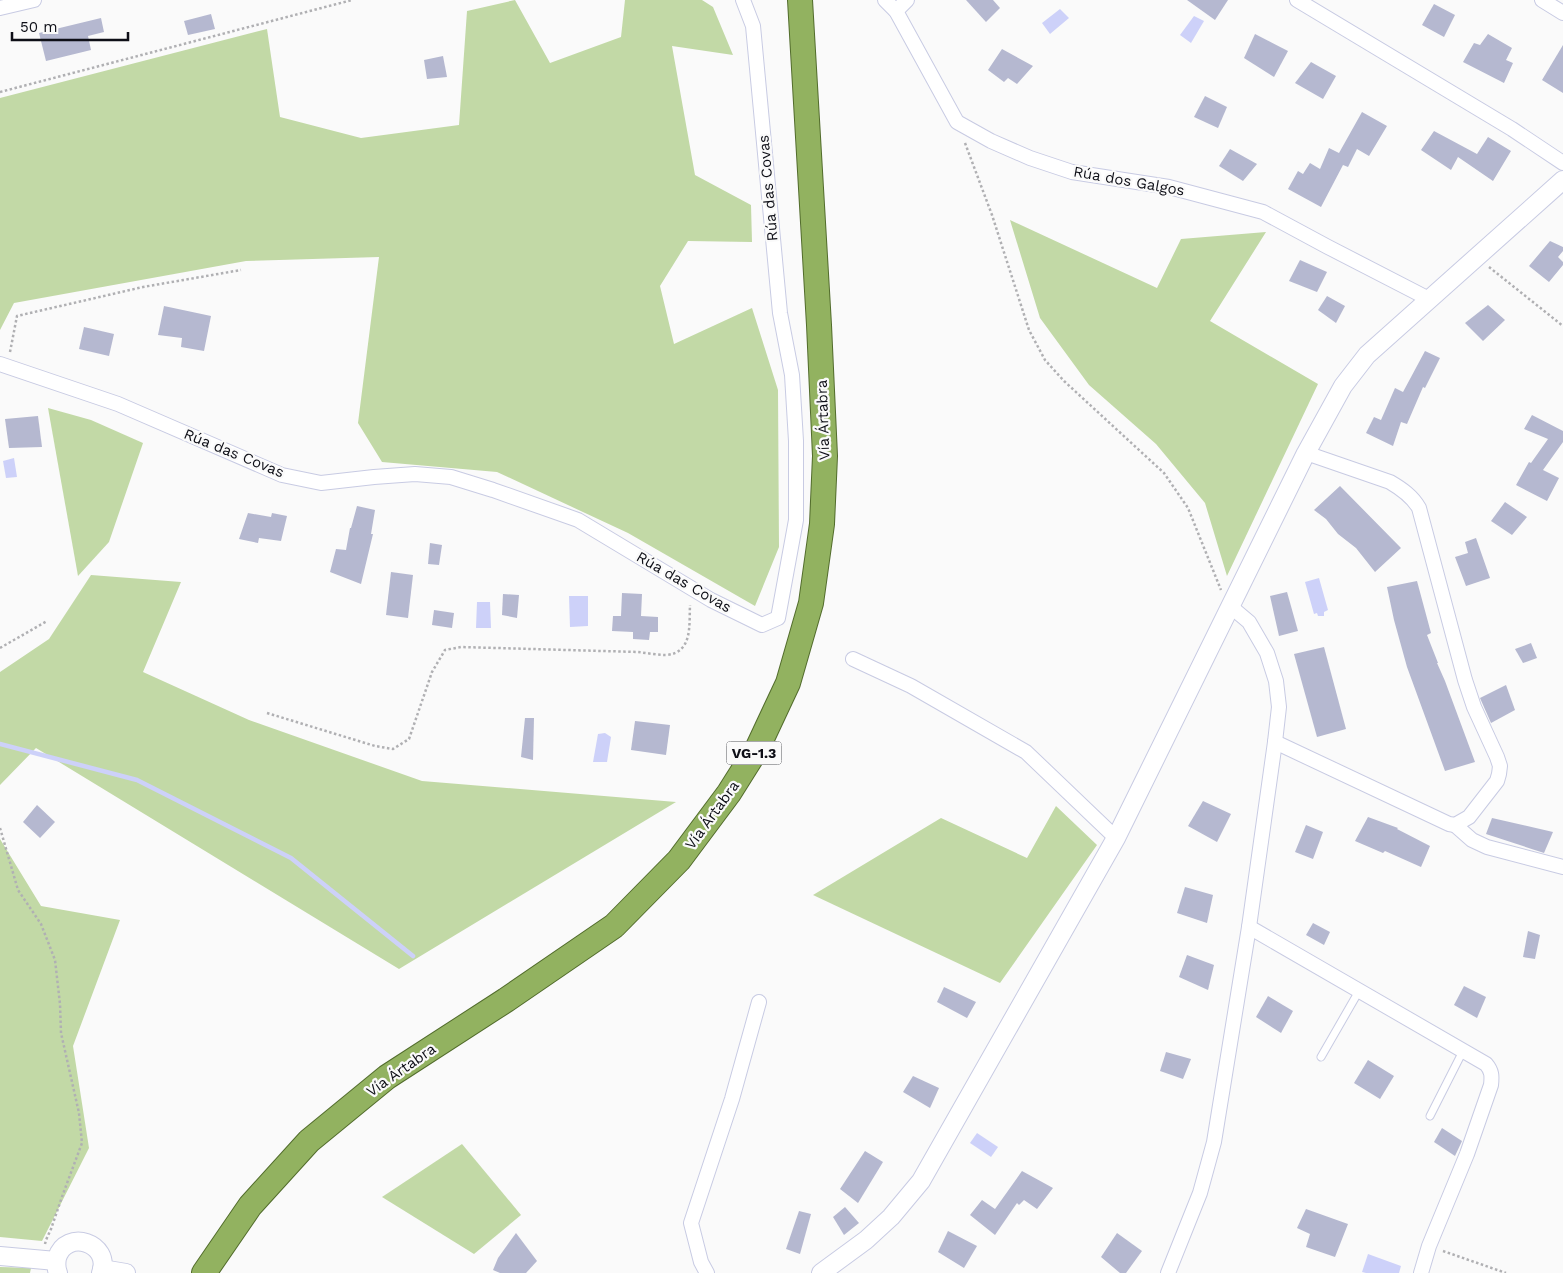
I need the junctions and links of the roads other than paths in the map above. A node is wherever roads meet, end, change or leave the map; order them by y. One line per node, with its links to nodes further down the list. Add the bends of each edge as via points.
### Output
1 (34, 0): 8 (street)
2 (743, 0): 14 (street, Rúa das Covas, via 753,26 780,312 792,375 796,442 796,520 778,618 762,625 711,600 578,520 493,490 451,477 415,474 321,483 282,475 118,404)
3 (800, 0): 32 (highway, Vía Ártabra / VG-1.3, via 825,456 822,524 811,603 788,683 758,747 729,793 679,860 614,926 387,1077 309,1141 250,1206)
4 (885, 0): 9 (street)
5 (907, 0): 9 (street)
6 (1297, 0): 11 (street)
7 (1542, 0): 10 (street)
8 (0, 8)
9 (896, 11): 13 (street, Rúa dos Galgos, via 957,122 992,141 1072,172 1169,187 1263,212)
10 (1563, 13)
11 (1563, 163)
12 (1563, 180): 13 (street)
13 (1429, 299): 15 (street, via 1367,355 1343,386)
14 (3, 365)
15 (1306, 453): 16 (street); 19 (street, via 1390,482 1410,496 1419,508 1465,680 1500,766 1497,781 1469,817)
16 (1230, 606): 18 (street, via 1249,622 1267,653 1276,681); 20 (street)
17 (853, 659): 20 (street, via 911,686 1026,752)
18 (1275, 742): 19 (street); 22 (street)
19 (1456, 825): 21 (street, via 1472,840 1487,847)
20 (1116, 838): 34 (street, via 921,1181 891,1217)
21 (1563, 867)
22 (1249, 927): 23 (street); 35 (street, via 1214,1142 1200,1193)
23 (1360, 991): 25 (street); 26 (lane)
24 (758, 1002): 33 (street, via 732,1099 691,1223)
25 (1463, 1050): 27 (lane); 36 (street, via 1486,1064 1492,1077 1491,1085)
26 (1321, 1057)
27 (1430, 1116)
28 (0, 1256): 29 (street)
29 (53, 1265): 30 (street, via 62,1248 83,1241 100,1254)
30 (102, 1271): 31 (street)
31 (126, 1273)
32 (204, 1273)
33 (707, 1273)
34 (821, 1273)
35 (1168, 1273)
36 (1420, 1273)

